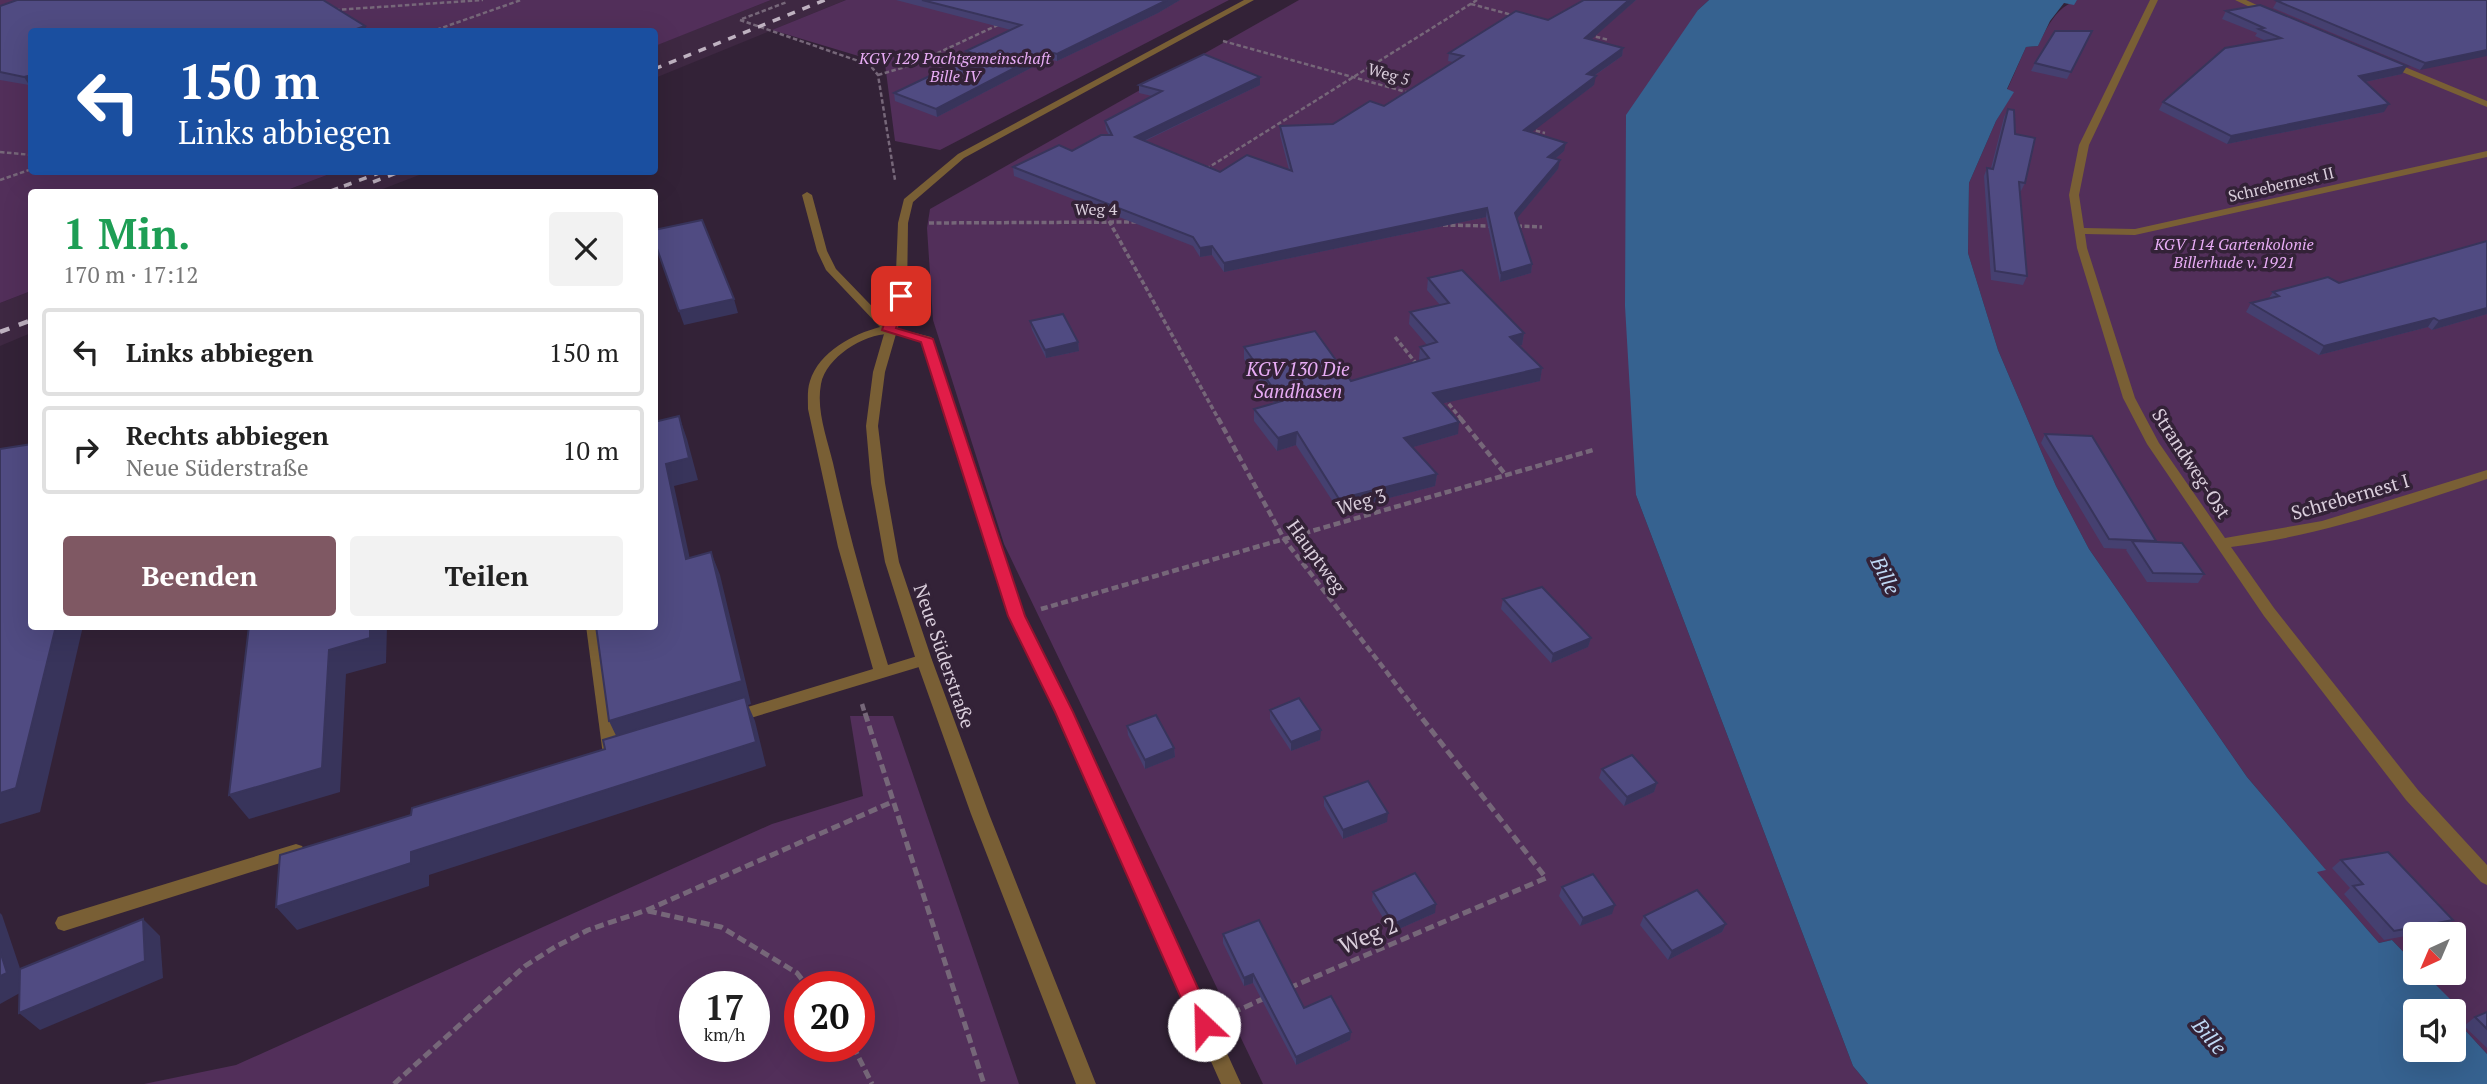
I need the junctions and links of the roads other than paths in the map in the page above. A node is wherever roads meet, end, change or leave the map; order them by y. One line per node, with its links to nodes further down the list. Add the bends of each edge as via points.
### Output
1 (1250, 0): 10 (street, Neue Süderstraße, via 961,156 908,201 901,296)
2 (2154, 0): 9 (street, Strandweg-Ost, via 2084,145 2074,195)
3 (2239, 0): 4 (street)
4 (2285, 19)
5 (2372, 56): 6 (street)
6 (2487, 104)
7 (2487, 154): 9 (street, Schrebernest II, via 2136,232)
8 (807, 195): 10 (street, via 831,270)
9 (2080, 231): 12 (street, Strandweg-Ost, via 2129,398 2153,443)
10 (889, 330): 14 (street, Neue Süderstraße, via 872,426 874,449 892,562); 15 (street, via 845,347 818,374 814,389 814,409 845,547); 22 (street, via 927,339 1016,616 1064,712)
11 (2487, 474): 12 (street, Schrebernest I, via 2329,524)
12 (2221, 543): 19 (street, Strandweg-Ost, via 2275,621 2396,774)
13 (594, 630): 17 (street)
14 (924, 660): 15 (street); 21 (street, Neue Süderstraße)
15 (882, 672): 16 (street)
16 (713, 723)
17 (611, 755)
18 (317, 845): 20 (street)
19 (2487, 877)
20 (64, 923)
21 (1086, 1084)
22 (1231, 1084)

